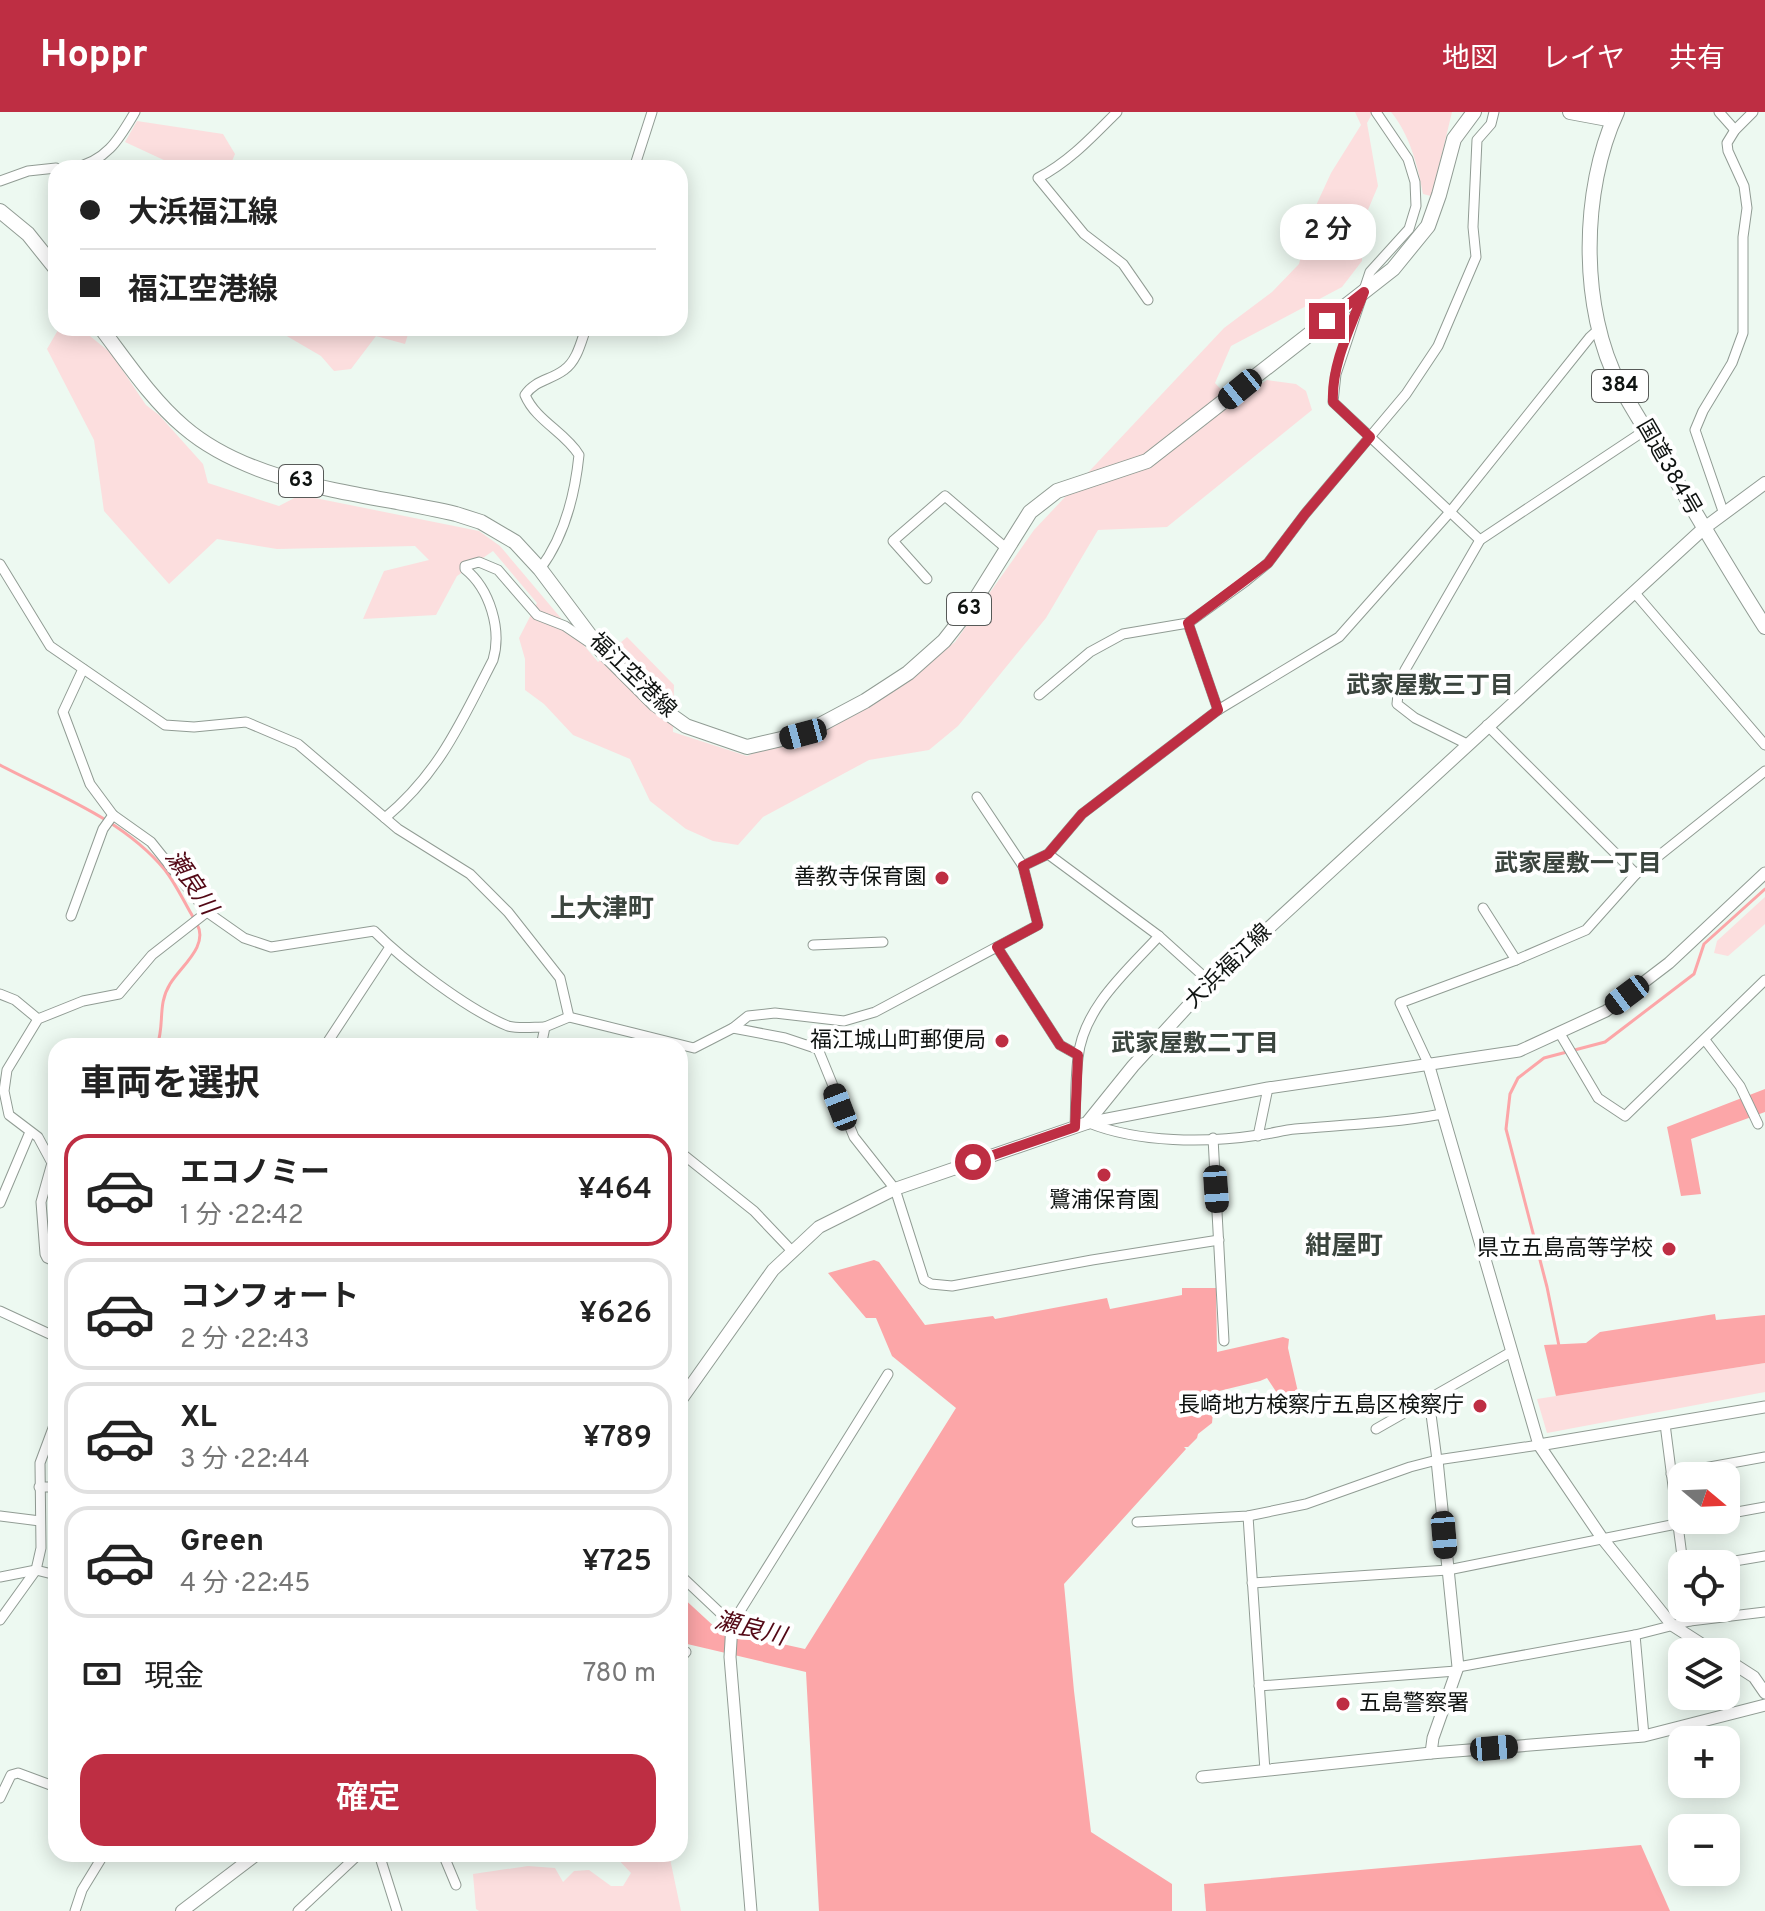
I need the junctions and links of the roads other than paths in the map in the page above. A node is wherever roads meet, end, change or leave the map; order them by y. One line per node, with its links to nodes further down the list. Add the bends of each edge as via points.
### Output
1 (135, 112): 12 (street, via 113,148)
2 (652, 112): 13 (street)
3 (1117, 112): 19 (street, via 1085,145 1038,178 1084,234 1123,264)
4 (1376, 112): 18 (street, via 1408,159 1416,206 1409,229 1370,272)
5 (1474, 112): 18 (main road, 福江空港線 / 63, via 1454,139 1428,226 1393,269)
6 (1494, 112): 24 (street, via 1477,140 1476,257 1438,346)
7 (1570, 112): 10 (main road)
8 (1719, 112): 11 (street)
9 (1753, 112): 11 (street)
10 (1615, 116): 20 (main road, 国道384号 / 384, via 1600,161 1590,220)
11 (1735, 130): 27 (street, via 1728,151 1744,186 1747,208 1743,333 1695,430)
12 (96, 160)
13 (637, 160)
14 (48, 169): 15 (street)
15 (0, 181)
16 (0, 211): 17 (main road)
17 (48, 259)
18 (1364, 292): 24 (street, via 1347,336 1333,402); 30 (main road, 福江空港線 / 63, via 1147,461 1057,491 1030,512)
19 (1148, 300)
20 (1600, 328): 23 (main road, 国道384号 / 384, via 1618,383); 26 (street)
21 (108, 336): 32 (main road, 福江空港線 / 63, via 180,425 224,455 294,479 481,522 515,542)
22 (583, 336): 32 (street, via 566,369 525,395 579,455 566,522)
23 (1647, 429): 28 (main road, 国道384号 / 384); 29 (street)
24 (1370, 437): 26 (street); 35 (street, via 1268,563)
25 (1765, 483): 27 (main road, 大浜福江線)
26 (1450, 512): 29 (street); 40 (street, via 1339,637)
27 (1724, 514): 28 (main road, 大浜福江線)
28 (1703, 529): 34 (main road, 大浜福江線); 36 (main road, 国道384号 / 384)
29 (1480, 540): 42 (street, via 1405,670 1397,704)
30 (1007, 549): 33 (street, via 945,496 893,541); 37 (main road, 福江空港線 / 63, via 944,641 908,673 803,734 780,740 747,747 686,726 655,704)
31 (0, 564): 38 (street, via 50,646)
32 (540, 569): 37 (main road, 福江空港線 / 63)
33 (927, 579)
34 (1634, 592): 41 (main road, 大浜福江線); 43 (street)
35 (1188, 623): 39 (street, via 1123,634 1090,652); 40 (street)
36 (1765, 627)
37 (600, 649): 47 (street, via 537,615 498,570 468,563 465,569 487,596 498,642 493,660 436,766)
38 (83, 669): 46 (street, via 63,712 90,784); 47 (street, via 165,725 246,722 298,744)
39 (1039, 695)
40 (1218, 710): 48 (street, via 1082,814)
41 (1487, 725): 42 (main road, 大浜福江線); 51 (street)
42 (1467, 744): 62 (main road, 大浜福江線)
43 (1765, 745)
44 (1765, 771): 51 (street)
45 (977, 797): 49 (street)
46 (113, 815): 53 (street, via 151,842); 54 (street)
47 (385, 818): 64 (street, via 470,874 508,912 560,978)
48 (1048, 854): 49 (street); 55 (street)
49 (1023, 866): 59 (street, via 1038,925)
50 (1765, 873): 68 (street, via 1669,963 1606,1011)
51 (1636, 874): 60 (street, via 1586,930)
52 (1483, 908): 60 (street)
53 (207, 912): 58 (street, via 244,938 271,947 374,931); 65 (street, via 152,955 119,994)
54 (71, 916)
55 (1159, 936): 62 (street); 74 (street, via 1105,995)
56 (883, 942): 57 (street)
57 (813, 945)
58 (390, 947): 66 (street, via 457,997 510,1027); 69 (street)
59 (997, 947): 67 (street, via 875,1012 844,1021 775,1013 748,1016); 74 (street, via 1060,1045)
60 (1516, 960): 75 (street, via 1400,1003)
61 (1765, 980): 72 (street)
62 (1210, 982): 79 (main road, 大浜福江線)
63 (0, 994): 65 (street)
64 (569, 1017): 66 (street); 71 (street)
65 (38, 1019): 80 (street, via 9,1063 4,1091 9,1115)
66 (545, 1027): 70 (street)
67 (733, 1028): 73 (street); 86 (street, via 818,1049 854,1137)
68 (1559, 1032): 72 (street, via 1598,1098 1625,1116); 75 (street, via 1519,1051)
69 (330, 1038)
70 (543, 1038)
71 (654, 1038)
72 (1705, 1040): 78 (street, via 1740,1086)
73 (688, 1047)
74 (1078, 1055): 79 (street)
75 (1428, 1063): 76 (street); 77 (street)
76 (1268, 1088): 79 (street); 81 (street)
77 (1442, 1114): 81 (street); 94 (street)
78 (1758, 1124)
79 (1081, 1125): 82 (street, via 1146,1138); 86 (main road)
80 (30, 1132): 83 (street); 87 (street)
81 (1258, 1136): 82 (street)
82 (1213, 1138): 88 (street)
83 (48, 1153)
84 (688, 1158): 89 (street, via 754,1211)
85 (48, 1181): 90 (street, via 41,1202)
86 (895, 1189): 88 (street, via 924,1280 931,1284 952,1286); 89 (main road, via 819,1227)
87 (0, 1203)
88 (1219, 1240): 93 (street)
89 (792, 1251): 96 (main road)
90 (48, 1258)
91 (0, 1311): 92 (street)
92 (48, 1333)
93 (1224, 1341)
94 (1511, 1352): 97 (street); 102 (street)
95 (888, 1374): 129 (street)
96 (688, 1390)
97 (1429, 1399): 100 (street); 104 (street)
98 (1765, 1407): 99 (street)
99 (1665, 1424): 102 (street); 105 (street)
100 (1376, 1429)
101 (48, 1442): 107 (street)
102 (1539, 1445): 104 (street); 116 (street)
103 (1765, 1457): 106 (street)
104 (1437, 1460): 112 (street, via 1306,1504); 120 (street)
105 (1670, 1462)
106 (1737, 1462)
107 (39, 1487): 108 (street); 113 (street)
108 (48, 1487)
109 (1765, 1507): 110 (street)
110 (1740, 1511)
111 (0, 1516): 113 (street)
112 (1248, 1516): 114 (street); 124 (street)
113 (40, 1521): 119 (street)
114 (1137, 1522)
115 (1668, 1526): 116 (street)
116 (1602, 1538): 120 (street); 130 (street)
117 (1765, 1556): 118 (street)
118 (1740, 1560)
119 (36, 1570): 121 (street); 122 (street); 127 (street)
120 (1448, 1570): 124 (street); 134 (street)
121 (48, 1573)
122 (0, 1577)
123 (688, 1583): 129 (street)
124 (1252, 1583): 135 (street)
125 (1765, 1612): 126 (street)
126 (1740, 1615)
127 (0, 1620)
128 (1686, 1622): 130 (street)
129 (732, 1624): 154 (street, via 730,1657)
130 (1672, 1625): 131 (street); 132 (street)
131 (1635, 1635): 134 (street); 138 (street)
132 (1692, 1638)
133 (1740, 1668): 136 (street)
134 (1457, 1669): 135 (street); 139 (street)
135 (1259, 1686): 140 (street)
136 (1765, 1693)
137 (1765, 1705): 138 (street)
138 (1644, 1736): 139 (street)
139 (1431, 1753): 140 (street)
140 (1265, 1771): 141 (street)
141 (1202, 1777)
142 (48, 1784): 143 (street, via 11,1775)
143 (0, 1798)
144 (99, 1862): 150 (street)
145 (246, 1862): 151 (main road)
146 (350, 1862): 152 (street)
147 (382, 1862): 153 (street)
148 (446, 1862): 149 (street)
149 (456, 1885)
150 (75, 1911)
151 (182, 1911)
152 (298, 1911)
153 (397, 1911)
154 (751, 1911)

